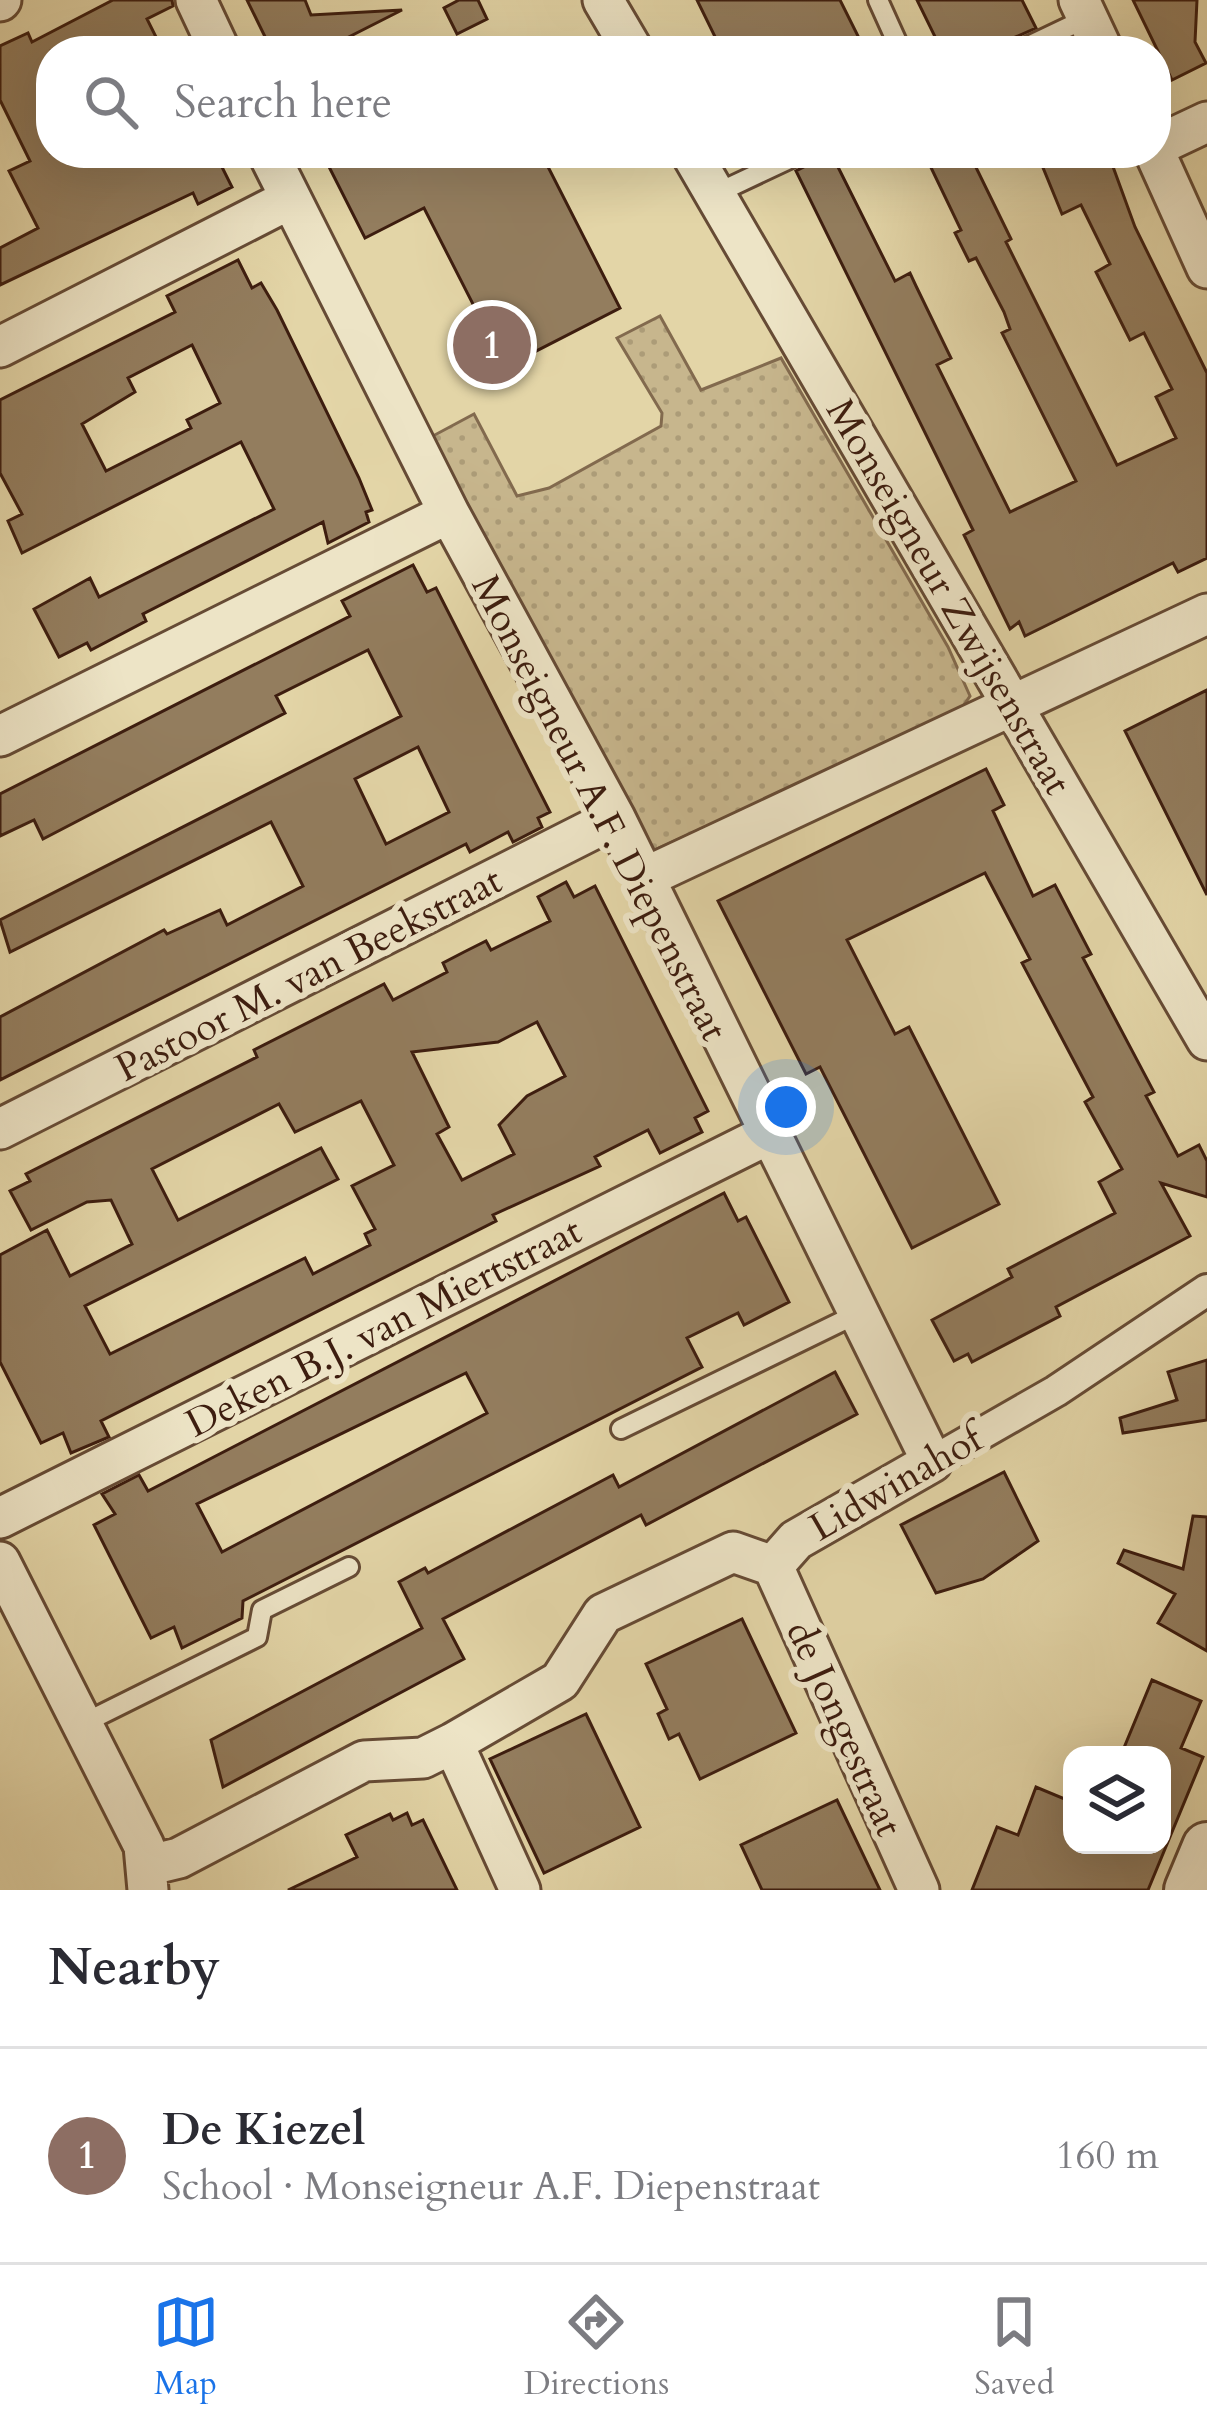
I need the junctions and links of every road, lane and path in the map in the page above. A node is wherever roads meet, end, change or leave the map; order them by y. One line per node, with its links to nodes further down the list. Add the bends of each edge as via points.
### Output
1 (196, 0): 5 (street)
2 (603, 0): 6 (street)
3 (878, 0): 7 (lane)
4 (1090, 23): 8 (lane)
5 (213, 36)
6 (624, 36)
7 (895, 36)
8 (1057, 36)
9 (1207, 122): 10 (street)
10 (1171, 141)
11 (275, 168): 16 (street, Monseigneur A.F. Diepenstraat)
12 (700, 168): 15 (street, Monseigneur Zwijsenstraat)
13 (770, 168): 15 (lane)
14 (1163, 168): 17 (street)
15 (715, 194): 21 (street, Monseigneur Zwijsenstraat)
16 (290, 200): 18 (street); 19 (street, Monseigneur A.F. Diepenstraat)
17 (1207, 268)
18 (0, 347)
19 (449, 513): 22 (street); 23 (street, Monseigneur A.F. Diepenstraat)
20 (1207, 614): 21 (street)
21 (1013, 701): 24 (street); 25 (street, Monseigneur Zwijsenstraat)
22 (0, 736)
23 (615, 818): 24 (street, Monseigneur A.F. Diepenstraat); 26 (street, Pastoor M. van Beekstraat)
24 (644, 878): 27 (street, Monseigneur A.F. Diepenstraat)
25 (1207, 1040)
26 (0, 1129)
27 (767, 1135): 29 (street, Monseigneur A.F. Diepenstraat); 32 (street, Deken B.J. van Miertstraat)
28 (1207, 1290): 31 (street, Lidwinahof)
29 (857, 1314): 30 (lane); 31 (street, Monseigneur A.F. Diepenstraat)
30 (621, 1429)
31 (932, 1462): 34 (street, Lidwinahof, via 796,1540)
32 (0, 1518)
33 (0, 1562): 36 (street)
34 (773, 1566): 37 (street, Lidwinahof, via 733,1552 603,1614 560,1681); 41 (street, de Jongestraat)
35 (349, 1567): 36 (lane, via 262,1610 257,1637)
36 (82, 1724): 39 (street)
37 (453, 1743): 39 (street, Lidwinahof, via 423,1758 364,1761); 40 (street)
38 (1207, 1847): 42 (street)
39 (149, 1877)
40 (520, 1890)
41 (919, 1890)
42 (1189, 1890)

